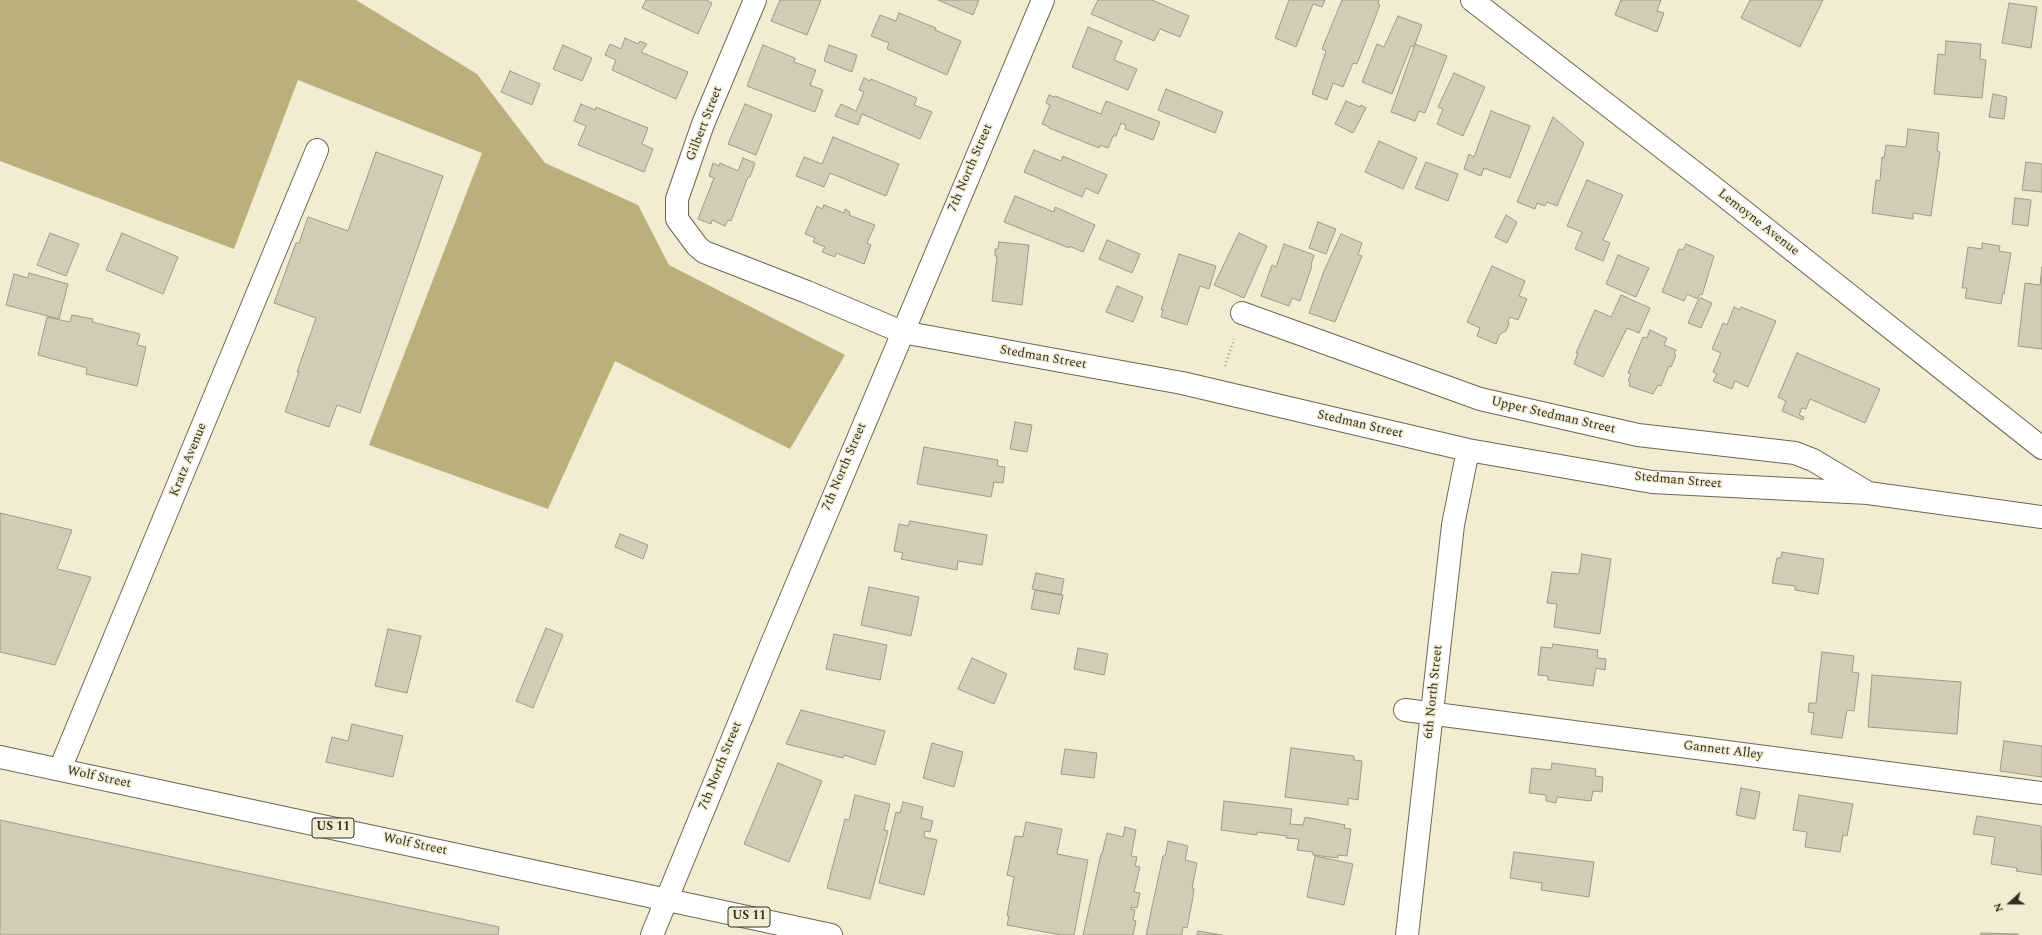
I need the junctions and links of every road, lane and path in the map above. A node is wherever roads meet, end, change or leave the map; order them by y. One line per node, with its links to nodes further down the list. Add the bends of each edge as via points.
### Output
1 (755, 0): 5 (street, Gilbert Street, via 703,124 677,200 677,219)
2 (1043, 0): 7 (street, 7th North Street)
3 (1472, 0): 9 (street, Lemoyne Avenue)
4 (317, 150): 16 (street, Kratz Avenue)
5 (697, 246): 7 (street, Stedman Street, via 704,252)
6 (1242, 313): 8 (path); 11 (street, Upper Stedman Street, via 1480,399 1638,435 1795,453 1813,460)
7 (902, 332): 8 (street, Stedman Street); 18 (street, 7th North Street)
8 (1217, 391): 10 (street, Stedman Street)
9 (2042, 448)
10 (1468, 450): 11 (street, Stedman Street, via 1652,482); 14 (street, 6th North Street, via 1453,524)
11 (1868, 493): 12 (street, Stedman Street)
12 (2042, 517)
13 (1405, 710): 14 (street, Gannett Alley)
14 (1432, 713): 17 (street, Gannett Alley); 21 (street, 6th North Street)
15 (0, 757): 16 (street, Wolf Street / US 11)
16 (60, 770): 18 (street, Wolf Street / US 11)
17 (2042, 793)
18 (666, 899): 19 (street, 7th North Street); 20 (street, Wolf Street / US 11)
19 (652, 935)
20 (831, 935)
21 (1407, 935)

